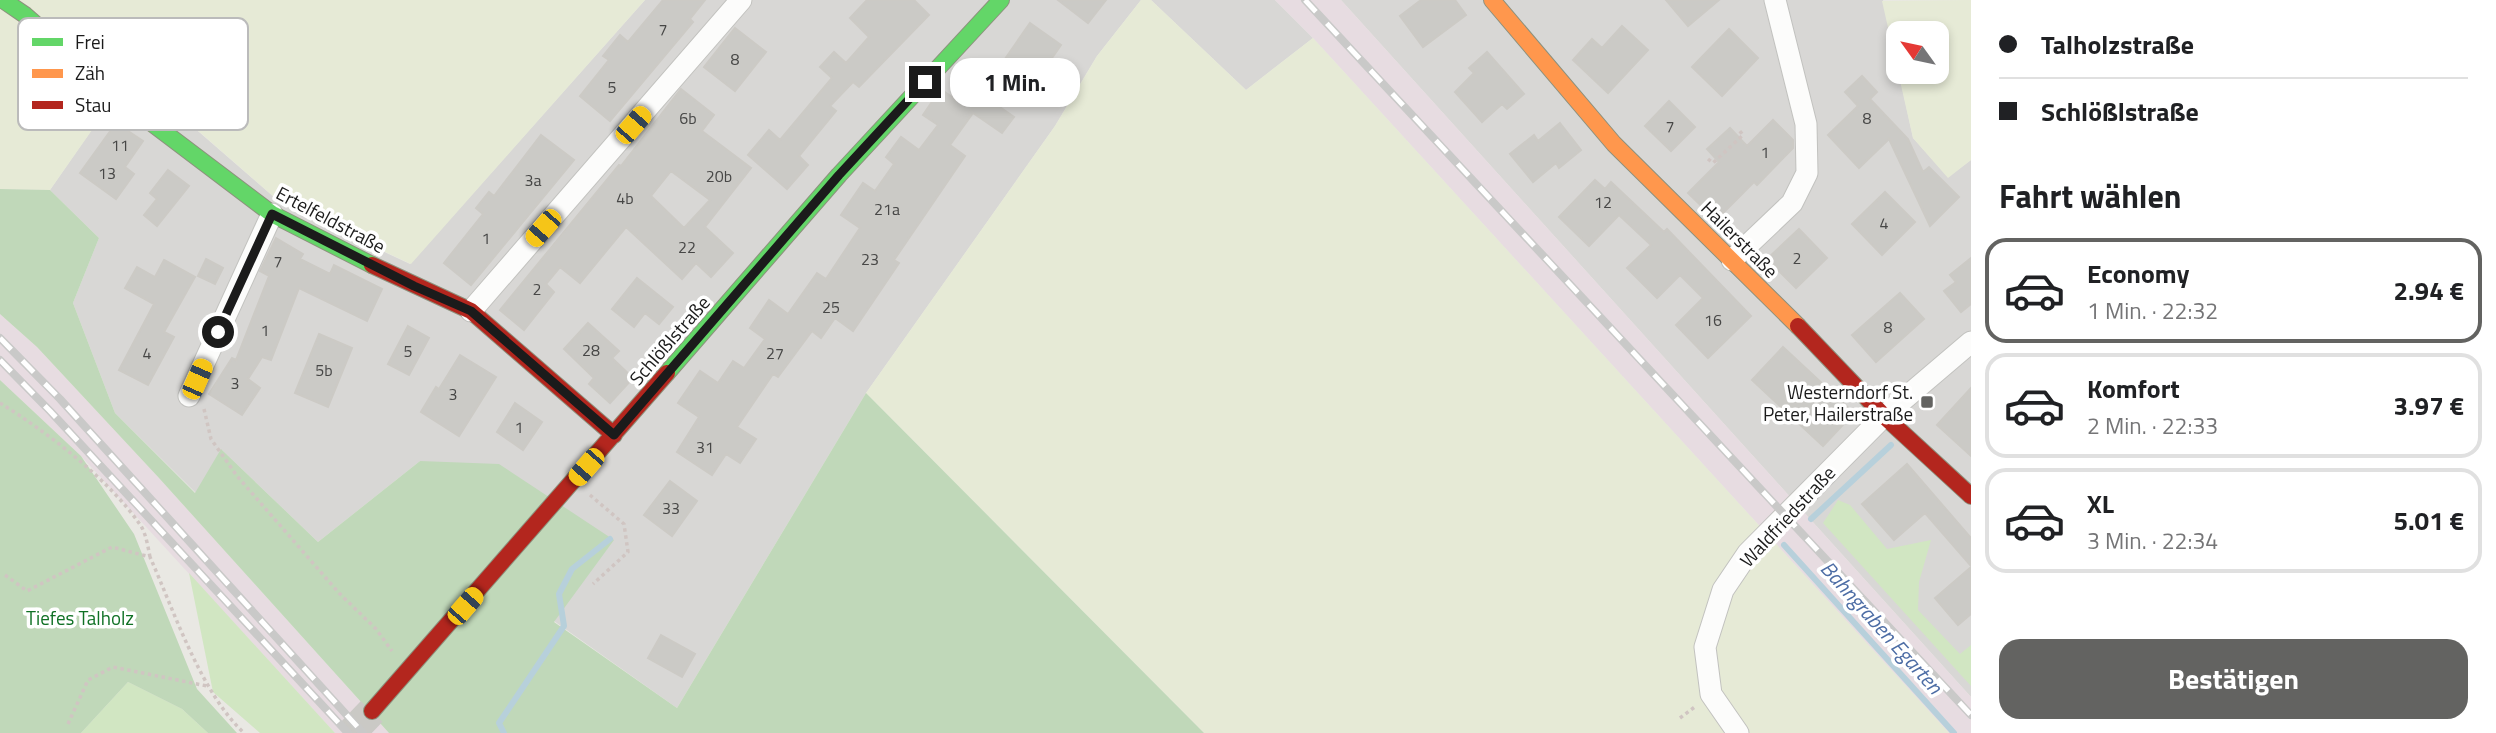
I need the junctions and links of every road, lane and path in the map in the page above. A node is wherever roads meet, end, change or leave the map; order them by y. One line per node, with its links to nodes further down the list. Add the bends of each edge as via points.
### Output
1 (3, 0): 6 (street, Ertelfeldstraße)
2 (741, 0): 12 (street)
3 (1002, 0): 17 (street, Schlößlstraße, via 839,175)
4 (1492, 0): 11 (street, Hailerstraße, via 1614,144)
5 (1775, 0): 11 (street, via 1806,124 1807,173 1792,203)
6 (28, 18)
7 (161, 130): 10 (street, Ertelfeldstraße)
8 (1739, 130): 9 (path, via 1743,135 1713,163)
9 (1708, 159)
10 (272, 214): 12 (street, Ertelfeldstraße); 14 (street)
11 (1732, 260): 16 (street, Hailerstraße)
12 (471, 311): 17 (street, Ertelfeldstraße)
13 (1971, 342): 16 (street, Waldfriedstraße)
14 (193, 388): 23 (path, via 211,439 237,476 376,629)
15 (0, 403): 20 (path, via 97,476 143,528)
16 (1884, 416): 19 (street, Hailerstraße); 28 (street, Waldfriedstraße, via 1748,552 1723,590 1705,646 1711,694)
17 (614, 435): 18 (street, Schlößlstraße)
18 (572, 483): 22 (path, via 624,524 628,552); 23 (street, Schlößlstraße)
19 (1971, 496)
20 (150, 557): 21 (path, via 112,547 27,591); 24 (path)
21 (5, 575)
22 (593, 584)
23 (407, 670): 25 (street, Schlößlstraße)
24 (207, 686): 26 (path, via 113,667 88,680); 27 (path)
25 (372, 711)
26 (68, 724)
27 (244, 733)
28 (1738, 733)

